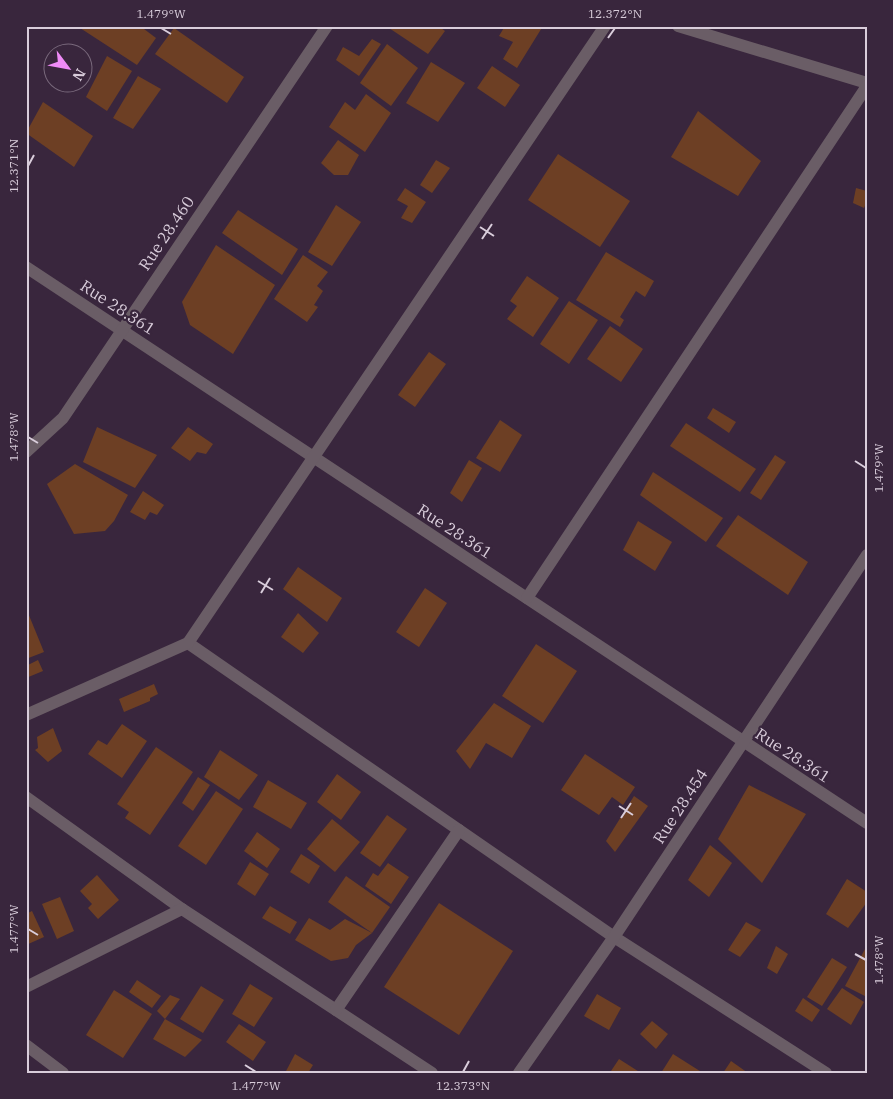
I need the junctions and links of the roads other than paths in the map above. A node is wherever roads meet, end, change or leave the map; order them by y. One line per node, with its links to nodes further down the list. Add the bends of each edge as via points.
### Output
1 (327, 26): 6 (street, Rue 28.460)
2 (605, 26): 8 (street)
3 (678, 26): 4 (street)
4 (867, 84): 10 (street)
5 (26, 267): 6 (street, Rue 28.361)
6 (121, 328): 7 (street, Rue 28.460, via 62,418); 8 (street, Rue 28.361)
7 (26, 452)
8 (314, 458): 10 (street, Rue 28.361); 11 (street)
9 (865, 561): 13 (street, Rue 28.454)
10 (528, 598): 13 (street, Rue 28.361)
11 (188, 643): 12 (street); 16 (street)
12 (26, 715)
13 (742, 742): 15 (street, Rue 28.361); 18 (street, Rue 28.454)
14 (26, 797): 17 (street)
15 (867, 822)
16 (459, 830): 18 (street); 20 (street)
17 (182, 909): 19 (street); 20 (street)
18 (614, 937): 24 (street, Rue 28.454); 25 (street)
19 (26, 987)
20 (336, 1010): 23 (street)
21 (26, 1045): 22 (street)
22 (63, 1073)
23 (432, 1073)
24 (519, 1073)
25 (826, 1073)

